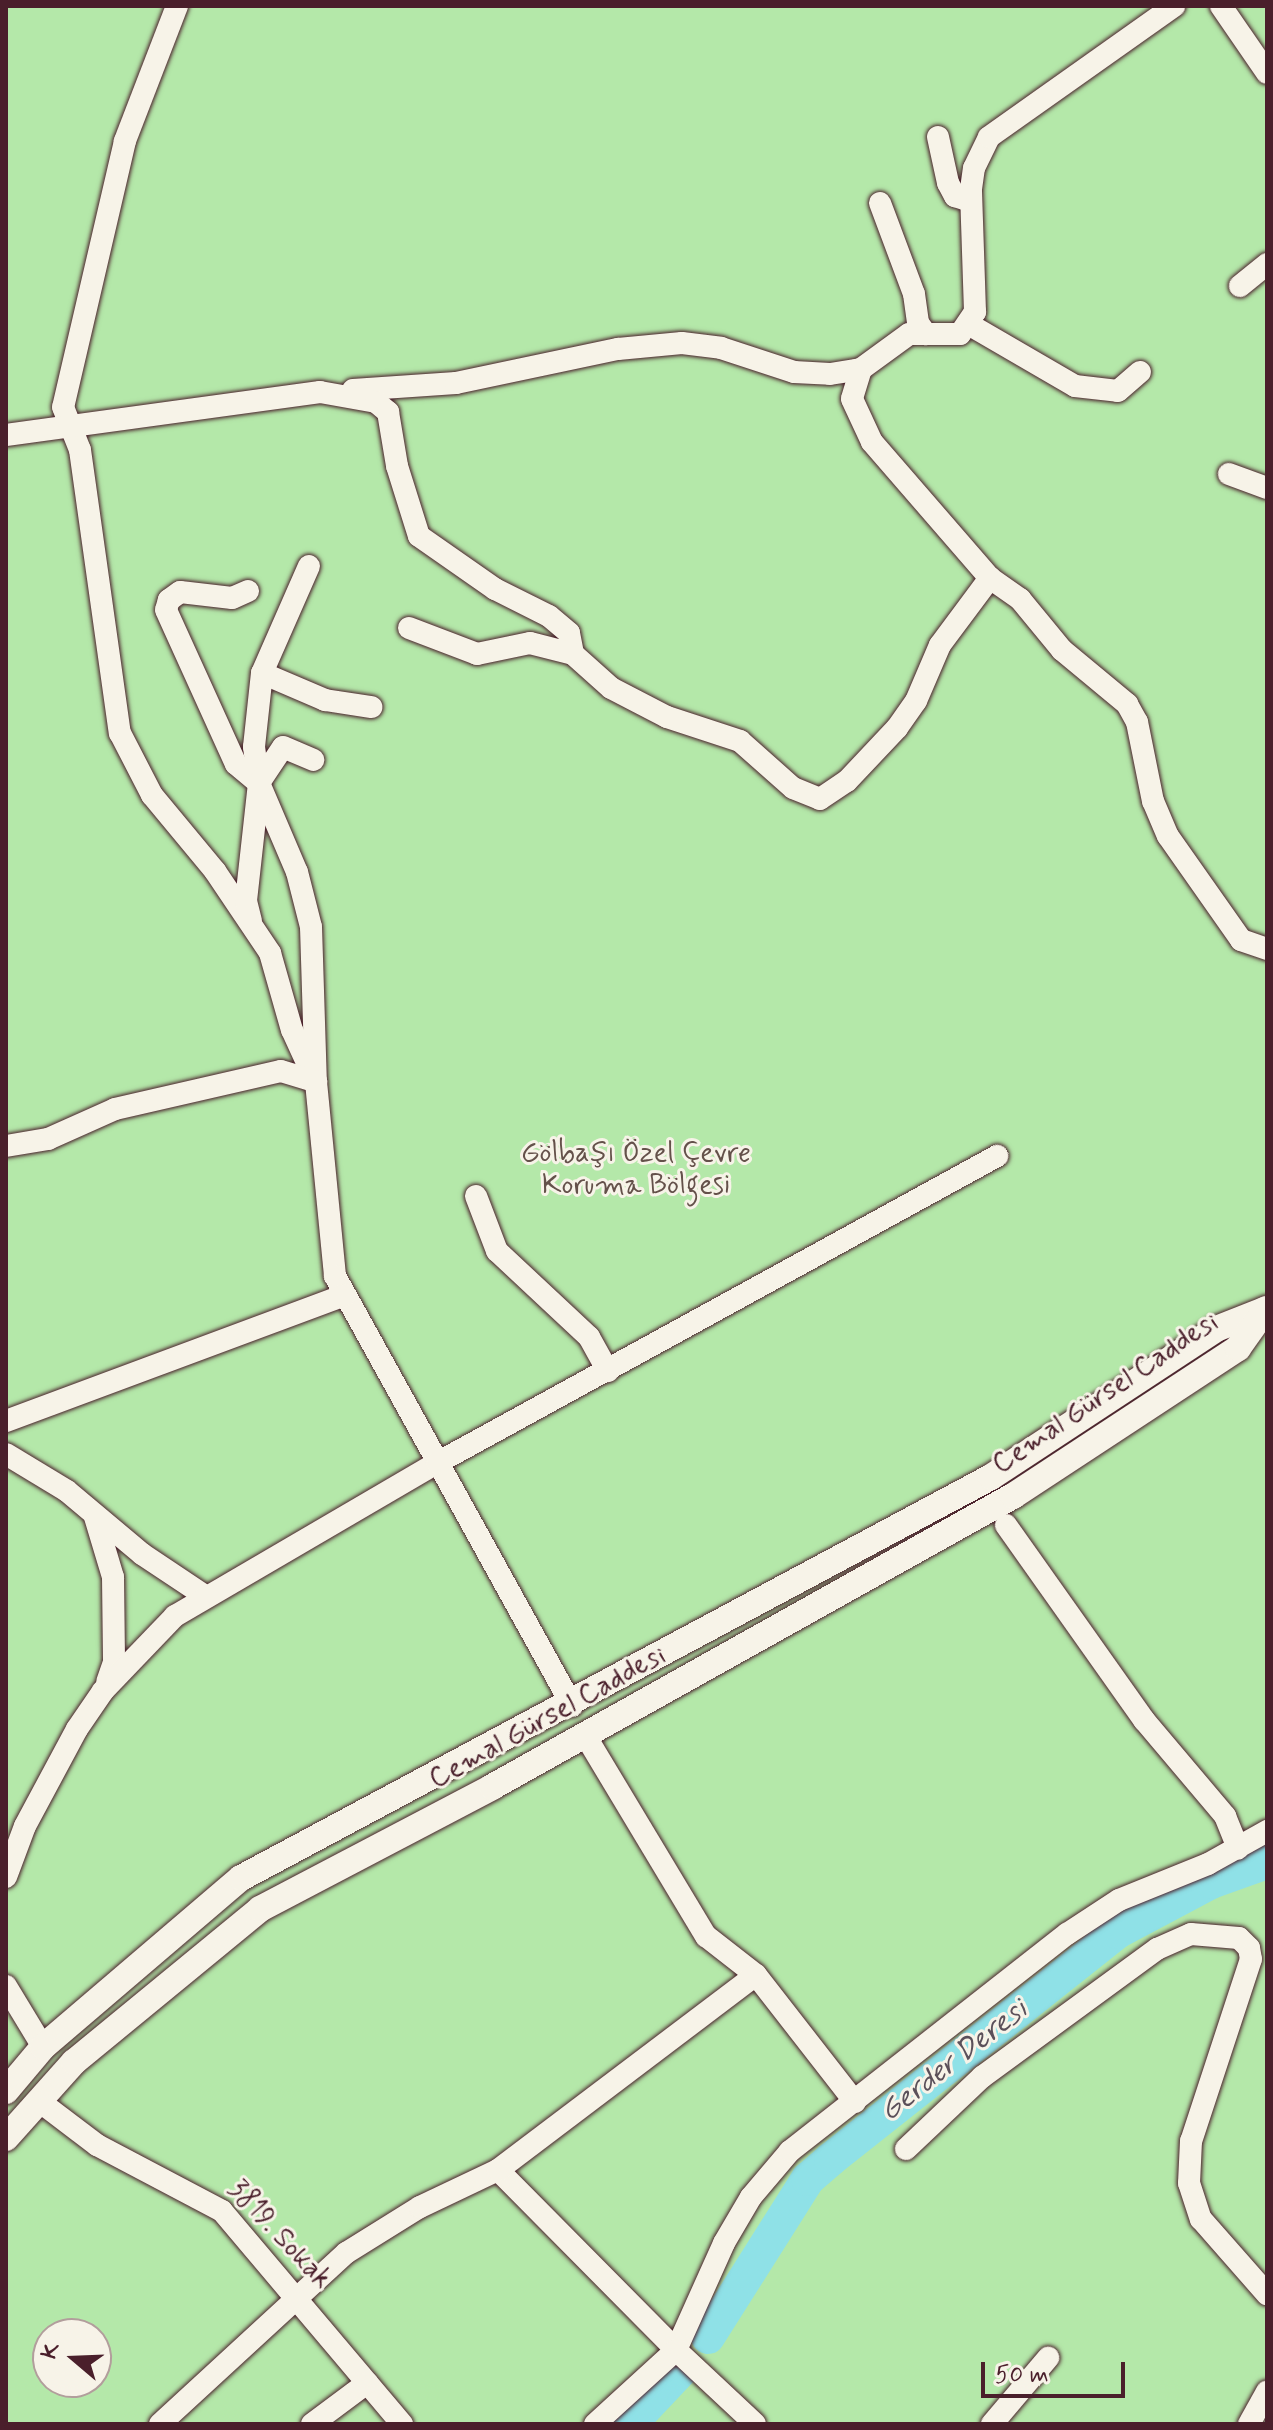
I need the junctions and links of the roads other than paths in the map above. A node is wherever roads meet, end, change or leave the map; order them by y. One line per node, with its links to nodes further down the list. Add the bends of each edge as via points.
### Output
1 (177, 6): 15 (street, via 110,197 63,407)
2 (1174, 6): 6 (street, via 989,137 974,168)
3 (1221, 6): 4 (street)
4 (1267, 73)
5 (938, 137): 6 (street, via 948,183 955,196)
6 (970, 201): 10 (street, via 976,288)
7 (880, 203): 11 (street)
8 (1267, 264): 9 (street)
9 (1240, 286)
10 (970, 325): 11 (street, via 960,334); 13 (street, via 1075,386 1118,391)
11 (926, 334): 12 (street, via 909,334)
12 (861, 369): 14 (street, via 794,372 721,348 682,343 618,349 456,383); 20 (street, via 850,389 872,442)
13 (1140, 372)
14 (320, 392): 15 (street); 23 (street, via 358,395 388,412 397,466 419,536 495,589 549,616 569,633)
15 (70, 426): 16 (street); 28 (street, via 80,450 120,733 159,806 215,871)
16 (6, 435)
17 (1229, 474): 18 (street)
18 (1267, 488)
19 (309, 566): 24 (street)
20 (990, 578): 23 (street, via 940,645 916,701 897,728 847,781 820,799 793,788 740,741 667,717 611,688); 29 (street, via 1020,599 1062,650 1127,704 1137,722 1153,801 1168,836 1241,940)
21 (248, 591): 27 (street, via 232,598 180,592 166,610 236,764)
22 (409, 628): 23 (street, via 477,654 530,643)
23 (573, 654)
24 (262, 673): 25 (street, via 325,700); 27 (street, via 255,708)
25 (371, 707)
26 (313, 760): 27 (street, via 283,747)
27 (259, 783): 28 (street, via 246,901); 30 (street, via 289,848 311,927)
28 (255, 932): 30 (street, via 270,953 292,1030)
29 (1267, 949)
30 (316, 1082): 31 (street, via 281,1071 115,1109 48,1139); 34 (street, via 326,1224 335,1276)
31 (6, 1146)
32 (997, 1156): 36 (street)
33 (476, 1196): 36 (street, via 497,1251 589,1337)
34 (344, 1295): 37 (street); 39 (street)
35 (1266, 1310): 44 (street, Cemal Gürsel Caddesi, via 1216,1329 991,1477); 45 (street, Cemal Gürsel Caddesi, via 1238,1348 1013,1496)
36 (608, 1371): 39 (street)
37 (6, 1421)
38 (6, 1454): 40 (street, via 67,1491)
39 (437, 1463): 42 (street); 44 (street)
40 (94, 1515): 42 (street); 43 (street, via 113,1577 114,1662)
41 (1006, 1525): 47 (street, via 1144,1720 1225,1816)
42 (205, 1596): 43 (street, via 175,1616)
43 (103, 1691): 48 (street, via 48,1779)
44 (572, 1706): 51 (street, Cemal Gürsel Caddesi, via 241,1878)
45 (585, 1735): 49 (street, via 706,1936); 53 (street, Cemal Gürsel Caddesi, via 260,1909 74,2062)
46 (1267, 1831): 47 (street)
47 (1238, 1848): 54 (street, via 1119,1900 1067,1934)
48 (6, 1877)
49 (756, 1975): 54 (street); 57 (street)
50 (6, 1986): 51 (street)
51 (43, 2047): 52 (street, Cemal Gürsel Caddesi)
52 (6, 2091)
53 (39, 2101): 55 (street, Cemal Gürsel Caddesi); 59 (street, 3819. Sokak, via 97,2145 222,2211)
54 (855, 2102): 60 (street, via 790,2151 751,2197)
55 (6, 2138)
56 (906, 2149): 58 (street, via 982,2077 1157,1949 1191,1934 1239,1938 1251,1959 1191,2141 1189,2183 1201,2219)
57 (498, 2170): 59 (street, via 420,2207 358,2245); 60 (street)
58 (1267, 2294)
59 (299, 2297): 62 (street, 3819. Sokak); 64 (street)
60 (676, 2350): 67 (street); 68 (street)
61 (1048, 2358): 69 (street)
62 (367, 2383): 65 (street); 66 (street, 3819. Sokak)
63 (1267, 2392): 70 (street)
64 (171, 2421)
65 (312, 2424)
66 (402, 2424)
67 (595, 2424)
68 (755, 2424)
69 (992, 2424)
70 (1249, 2424)

